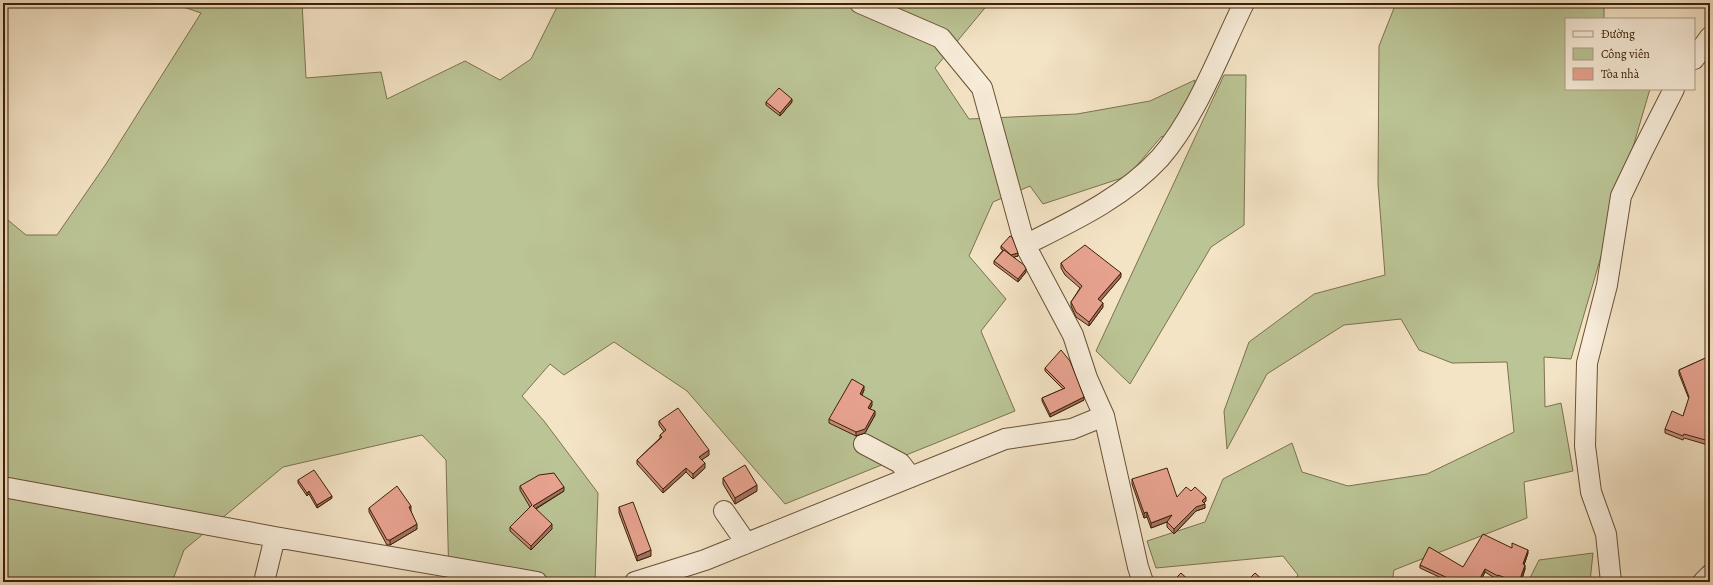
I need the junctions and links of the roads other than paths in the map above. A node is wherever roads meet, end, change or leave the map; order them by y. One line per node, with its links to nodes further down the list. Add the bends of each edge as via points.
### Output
1 (860, 3): 6 (street, via 941,38 982,88)
2 (1244, 3): 6 (street, via 1187,120 1159,158 1105,203)
3 (1710, 37): 4 (street)
4 (1695, 58)
5 (1673, 90): 19 (street, via 1621,196 1607,285 1587,363 1585,446 1591,492 1606,534)
6 (1025, 245): 7 (street, via 1073,335 1087,378)
7 (1104, 416): 9 (street, via 1072,429 1005,439); 18 (street)
8 (864, 444): 9 (street, via 900,463)
9 (911, 477): 13 (street)
10 (3, 487): 12 (street)
11 (724, 511): 13 (street)
12 (275, 537): 15 (street); 16 (street)
13 (745, 544): 17 (street, via 705,560)
14 (1710, 575): 20 (street)
15 (264, 582)
16 (537, 582)
17 (635, 582)
18 (1143, 582)
19 (1612, 582)
20 (1703, 582)

